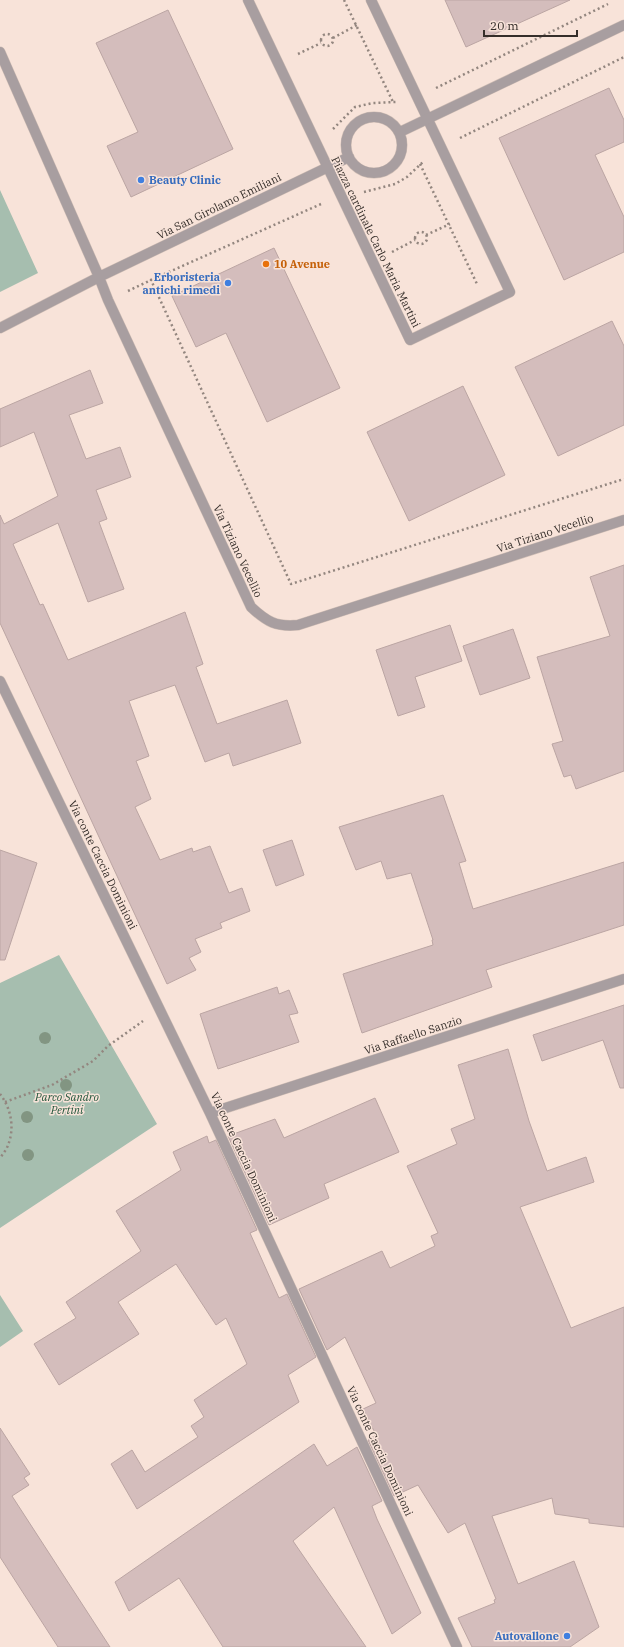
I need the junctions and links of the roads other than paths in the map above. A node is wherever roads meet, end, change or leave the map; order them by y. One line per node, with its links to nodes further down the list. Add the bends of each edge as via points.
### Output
1 (248, 0): 8 (street, Piazza cardinale Carlo Maria Martini)
2 (371, 0): 5 (street, Piazza cardinale Carlo Maria Martini)
3 (624, 25): 5 (street)
4 (0, 52): 9 (street)
5 (427, 119): 6 (street); 8 (street, Piazza cardinale Carlo Maria Martini, via 510,292 410,340)
6 (400, 132): 7 (street, via 388,120 370,117 362,119 355,124 346,140); 7 (street, via 403,141 401,154 394,166 387,171 369,173 354,165)
7 (349, 157): 8 (street, Via San Girolamo Emiliani)
8 (327, 167): 9 (street, Via San Girolamo Emiliani)
9 (100, 277): 10 (street, Via San Girolamo Emiliani); 11 (street, Via Tiziano Vecellio, via 108,300 251,607 272,624 298,625)
10 (0, 328)
11 (624, 520)
12 (0, 681): 14 (street, Via conte Caccia Dominioni)
13 (624, 979): 14 (street, Via Raffaello Sanzio)
14 (210, 1112): 15 (street, Via conte Caccia Dominioni)
15 (457, 1647)

